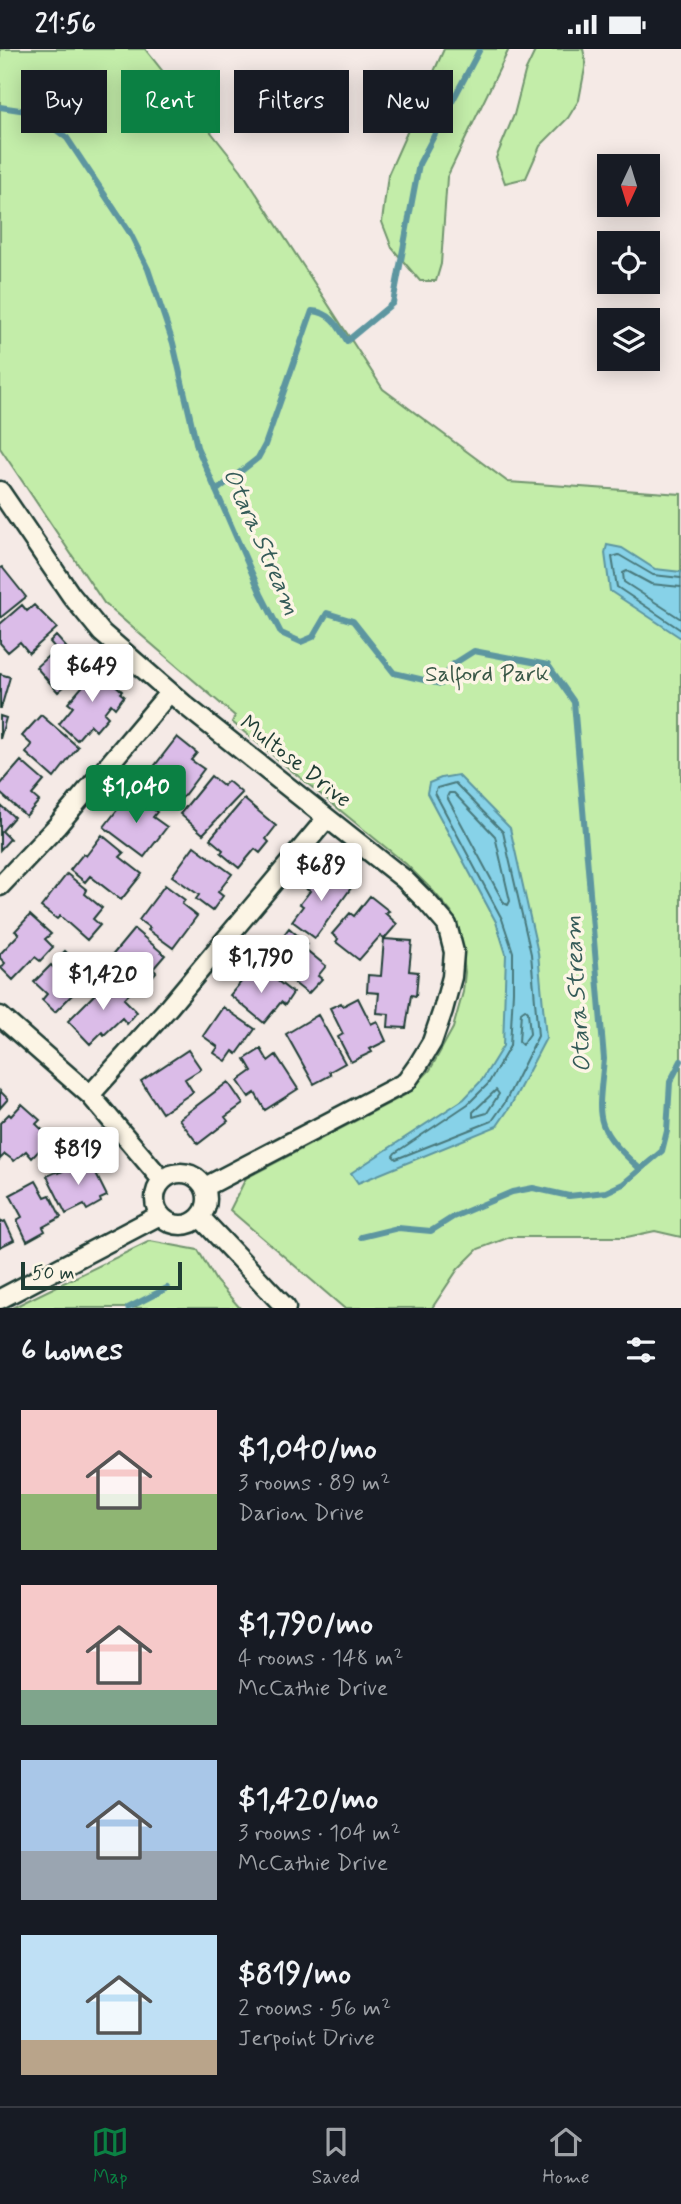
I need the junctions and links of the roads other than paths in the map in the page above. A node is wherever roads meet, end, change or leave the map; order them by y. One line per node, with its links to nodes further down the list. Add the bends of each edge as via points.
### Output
1 (1, 493): 2 (street, Multose Drive, via 102,633)
2 (169, 693): 3 (street, Multose Drive); 4 (street, via 57,826)
3 (327, 818): 6 (street); 8 (street, Multose Drive, via 404,879 447,925 454,952 452,977 436,1031 406,1081)
4 (0, 885)
5 (0, 1016): 6 (street)
6 (90, 1095): 7 (street)
7 (162, 1180): 8 (street, via 182,1173); 9 (street, via 155,1196)
8 (205, 1187): 10 (street, via 208,1201)
9 (160, 1215): 10 (street, via 179,1226); 11 (street)
10 (200, 1217): 12 (street)
11 (0, 1299)
12 (286, 1308)

